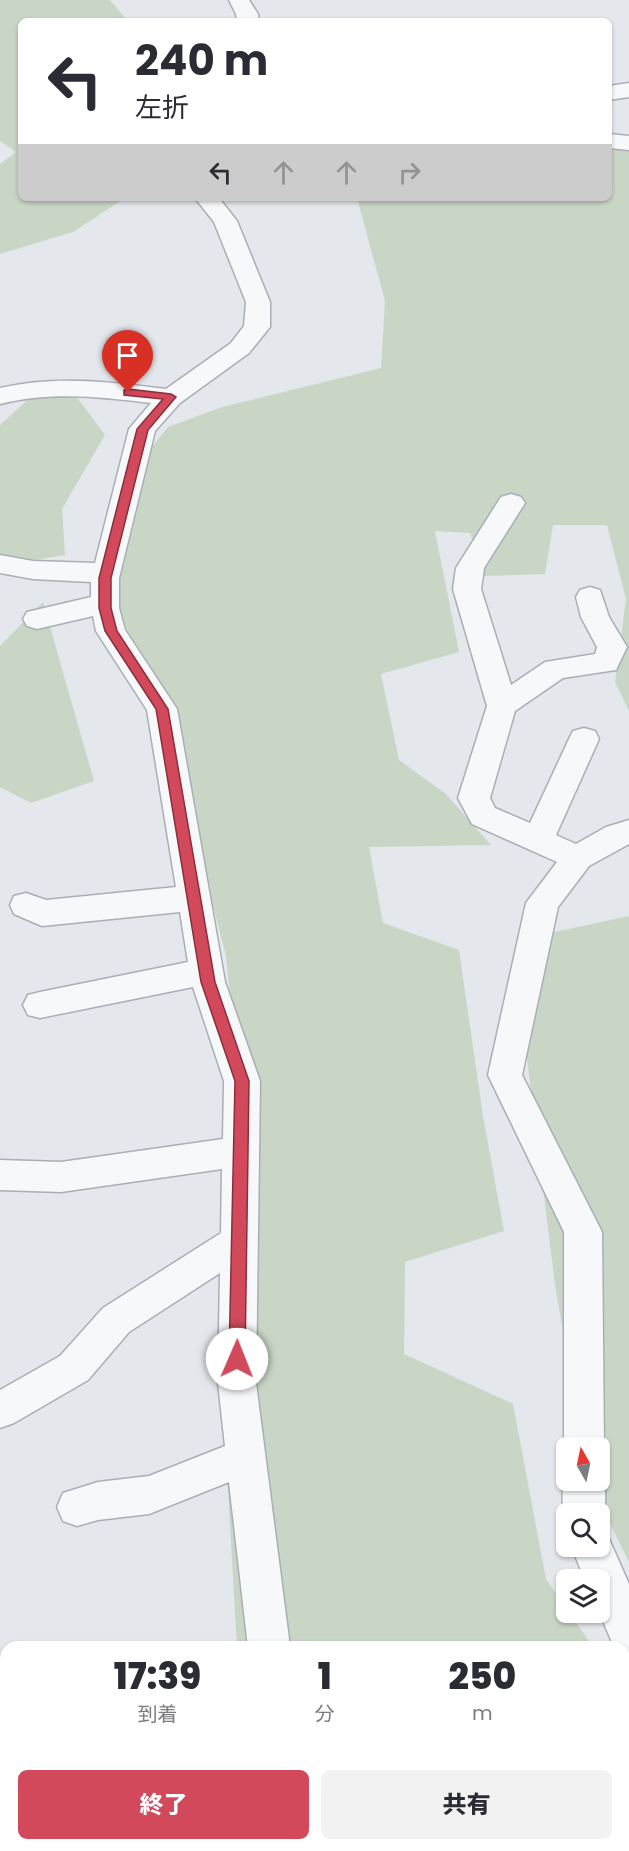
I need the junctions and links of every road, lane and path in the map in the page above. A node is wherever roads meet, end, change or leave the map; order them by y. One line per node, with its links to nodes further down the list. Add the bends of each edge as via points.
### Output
1 (239, 0): 2 (street)
2 (248, 18)
3 (612, 141): 4 (street)
4 (629, 143)
5 (209, 201): 8 (street, via 225,221 258,302 257,327 240,348)
6 (0, 375): 7 (street)
7 (11, 393): 8 (street, via 63,385)
8 (171, 397): 11 (street, via 142,429)
9 (511, 503): 14 (street, via 471,568 467,589)
10 (0, 564): 11 (street)
11 (106, 588): 13 (street); 19 (street, via 111,631 162,709)
12 (590, 597): 14 (street, via 595,616 612,647 606,663 555,669)
13 (37, 619)
14 (502, 705): 17 (street, via 474,798 483,816)
15 (584, 739): 17 (street)
16 (629, 832): 18 (street)
17 (538, 840): 18 (street)
18 (578, 858): 27 (street, via 542,903 505,1075 583,1232)
19 (194, 898): 20 (street, via 42,914); 21 (street)
20 (27, 905)
21 (206, 971): 22 (street); 23 (street, via 242,1081)
22 (40, 1005)
23 (241, 1151): 24 (street, via 61,1177); 25 (street)
24 (0, 1175)
25 (239, 1241): 26 (street, via 116,1320 74,1368); 28 (street, via 237,1383)
26 (3, 1401)
27 (584, 1437)
28 (246, 1456): 29 (street, via 149,1495); 32 (street)
29 (77, 1507)
30 (596, 1557): 31 (street)
31 (629, 1632)
32 (267, 1641)

